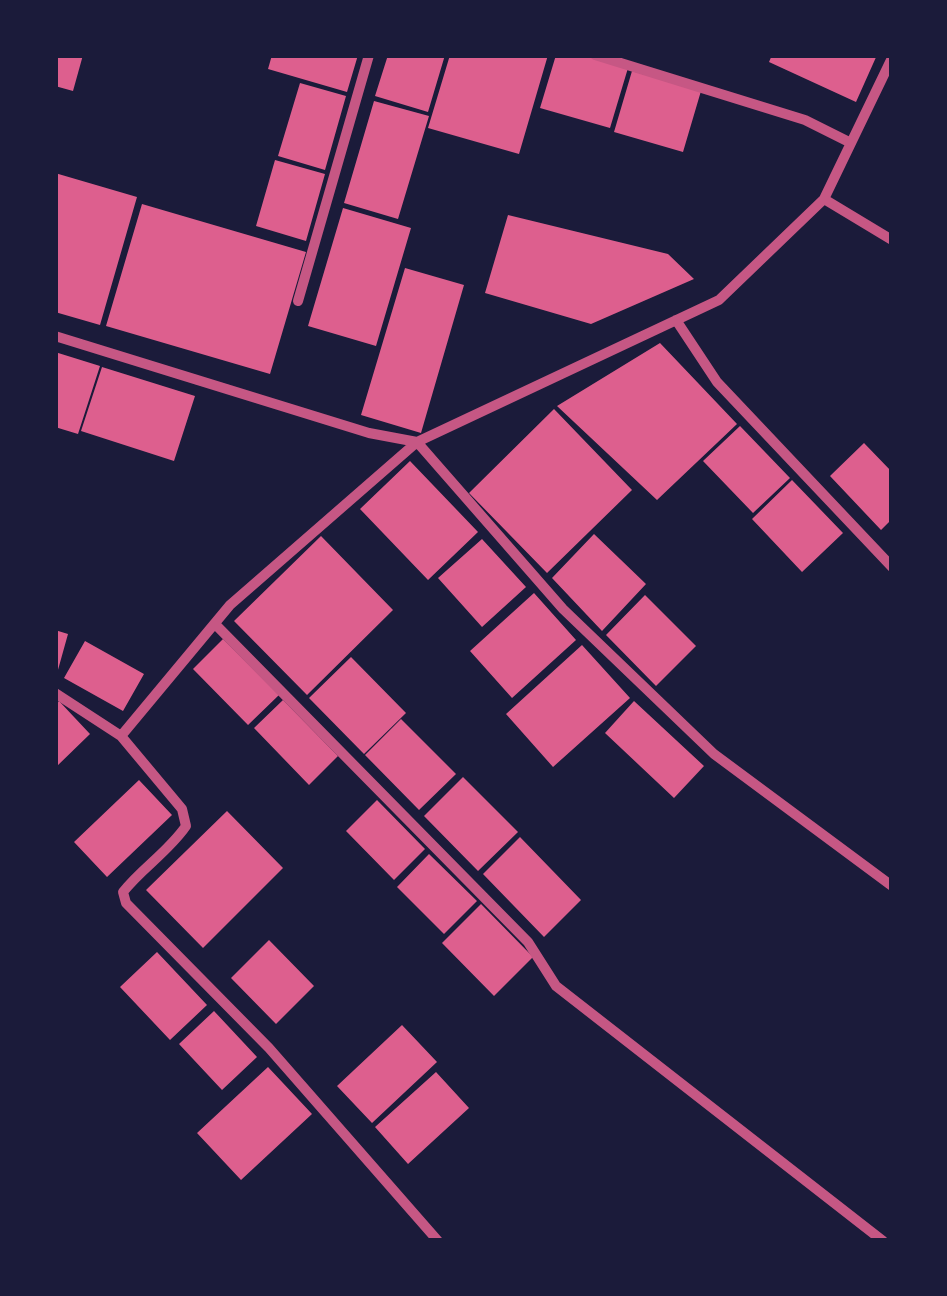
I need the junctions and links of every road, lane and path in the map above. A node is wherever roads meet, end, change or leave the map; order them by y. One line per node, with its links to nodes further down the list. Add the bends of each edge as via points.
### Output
1 (369, 55): 7 (street)
2 (595, 55): 4 (street, via 806,120)
3 (892, 58): 4 (street)
4 (851, 143): 5 (street)
5 (824, 200): 6 (street); 8 (street, via 719,300)
6 (892, 240)
7 (298, 301)
8 (676, 320): 10 (street); 11 (street, via 717,382)
9 (55, 336): 10 (street)
10 (418, 442): 12 (street); 15 (street, via 564,609 714,754)
11 (892, 567)
12 (214, 624): 14 (street); 17 (street, via 528,942 556,986)
13 (55, 692): 14 (street)
14 (122, 736): 16 (street, via 182,809 186,826 132,881 126,903 269,1048)
15 (892, 886)
16 (438, 1241)
17 (882, 1241)

